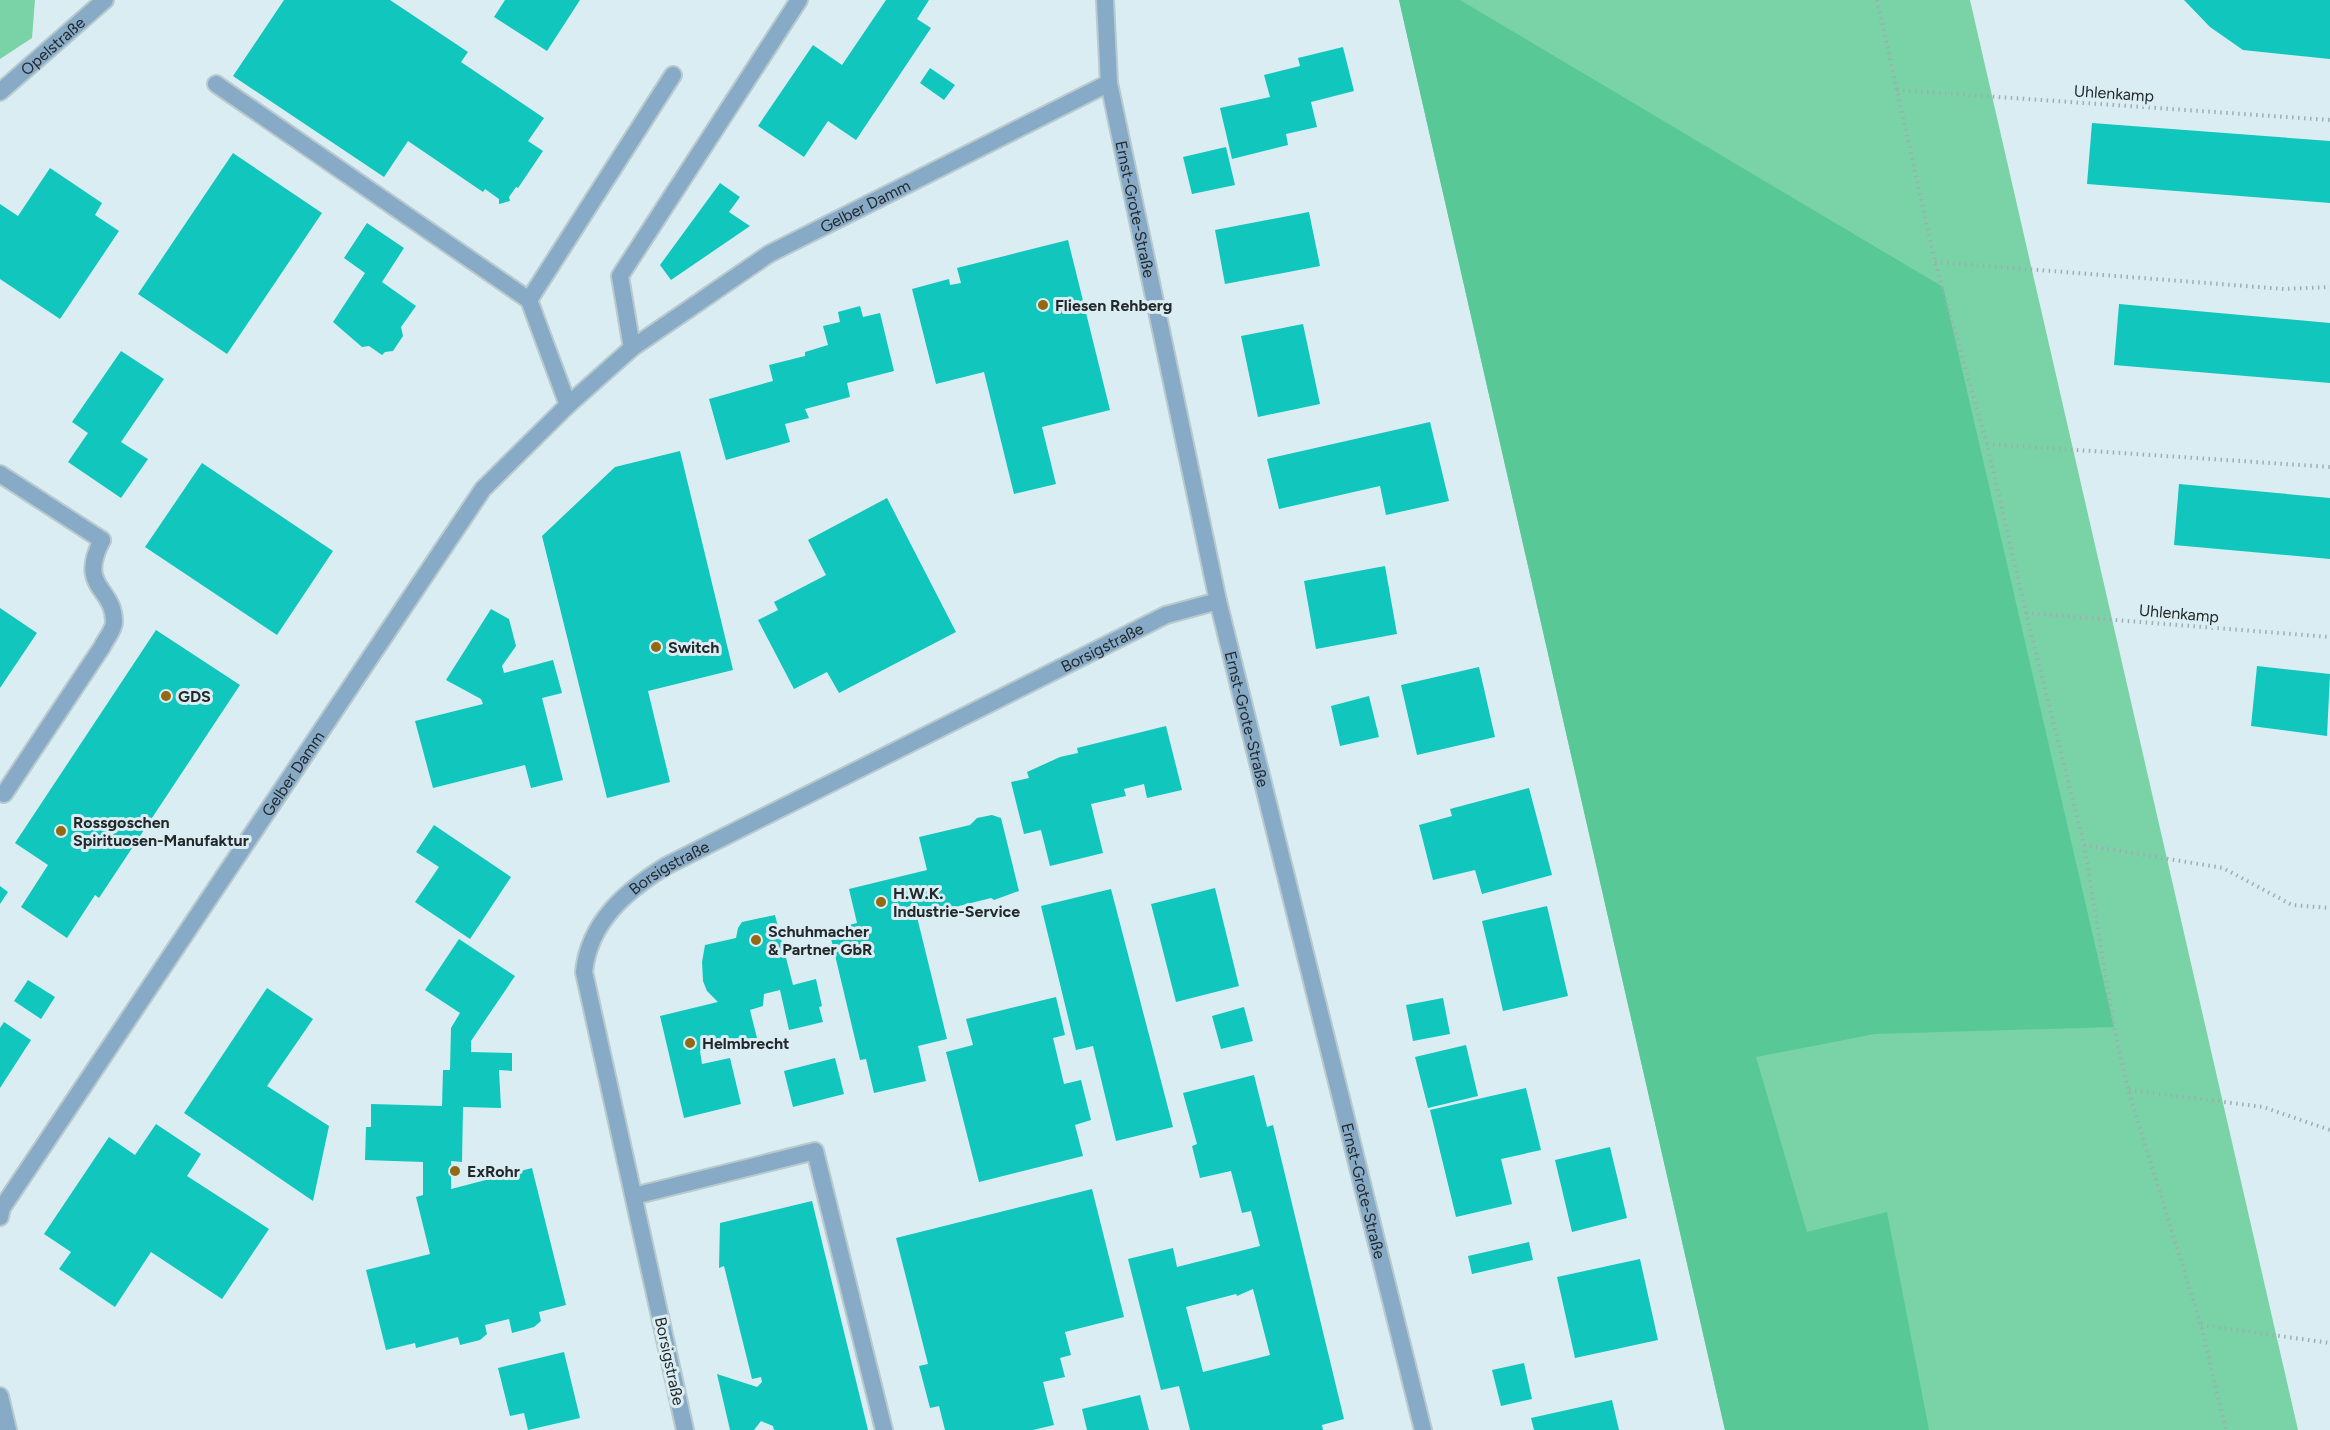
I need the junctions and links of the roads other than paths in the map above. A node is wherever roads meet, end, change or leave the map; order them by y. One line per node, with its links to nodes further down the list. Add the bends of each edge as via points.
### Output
1 (105, 0): 7 (street, Opelstraße)
2 (800, 0): 9 (street, via 620,276)
3 (1105, 0): 5 (street, Ernst-Grote-Straße)
4 (673, 75): 8 (street)
5 (1109, 83): 9 (street, Gelber Damm, via 769,254); 12 (street, Ernst-Grote-Straße)
6 (216, 84): 8 (street)
7 (0, 92)
8 (529, 300): 10 (street)
9 (632, 348): 10 (street, Gelber Damm)
10 (568, 405): 15 (street, Gelber Damm, via 483,489 2,1208)
11 (0, 474): 13 (street, via 102,540 93,558 94,576 111,607 114,624)
12 (1218, 601): 14 (street, Borsigstraße, via 1166,615 666,866 625,894 594,934 584,972); 20 (street, Ernst-Grote-Straße)
13 (4, 794)
14 (633, 1196): 18 (street, Borsigstraße); 19 (street, via 815,1151)
15 (0, 1217)
16 (0, 1396): 17 (street)
17 (8, 1430)
18 (686, 1430)
19 (884, 1430)
20 (1423, 1430)

